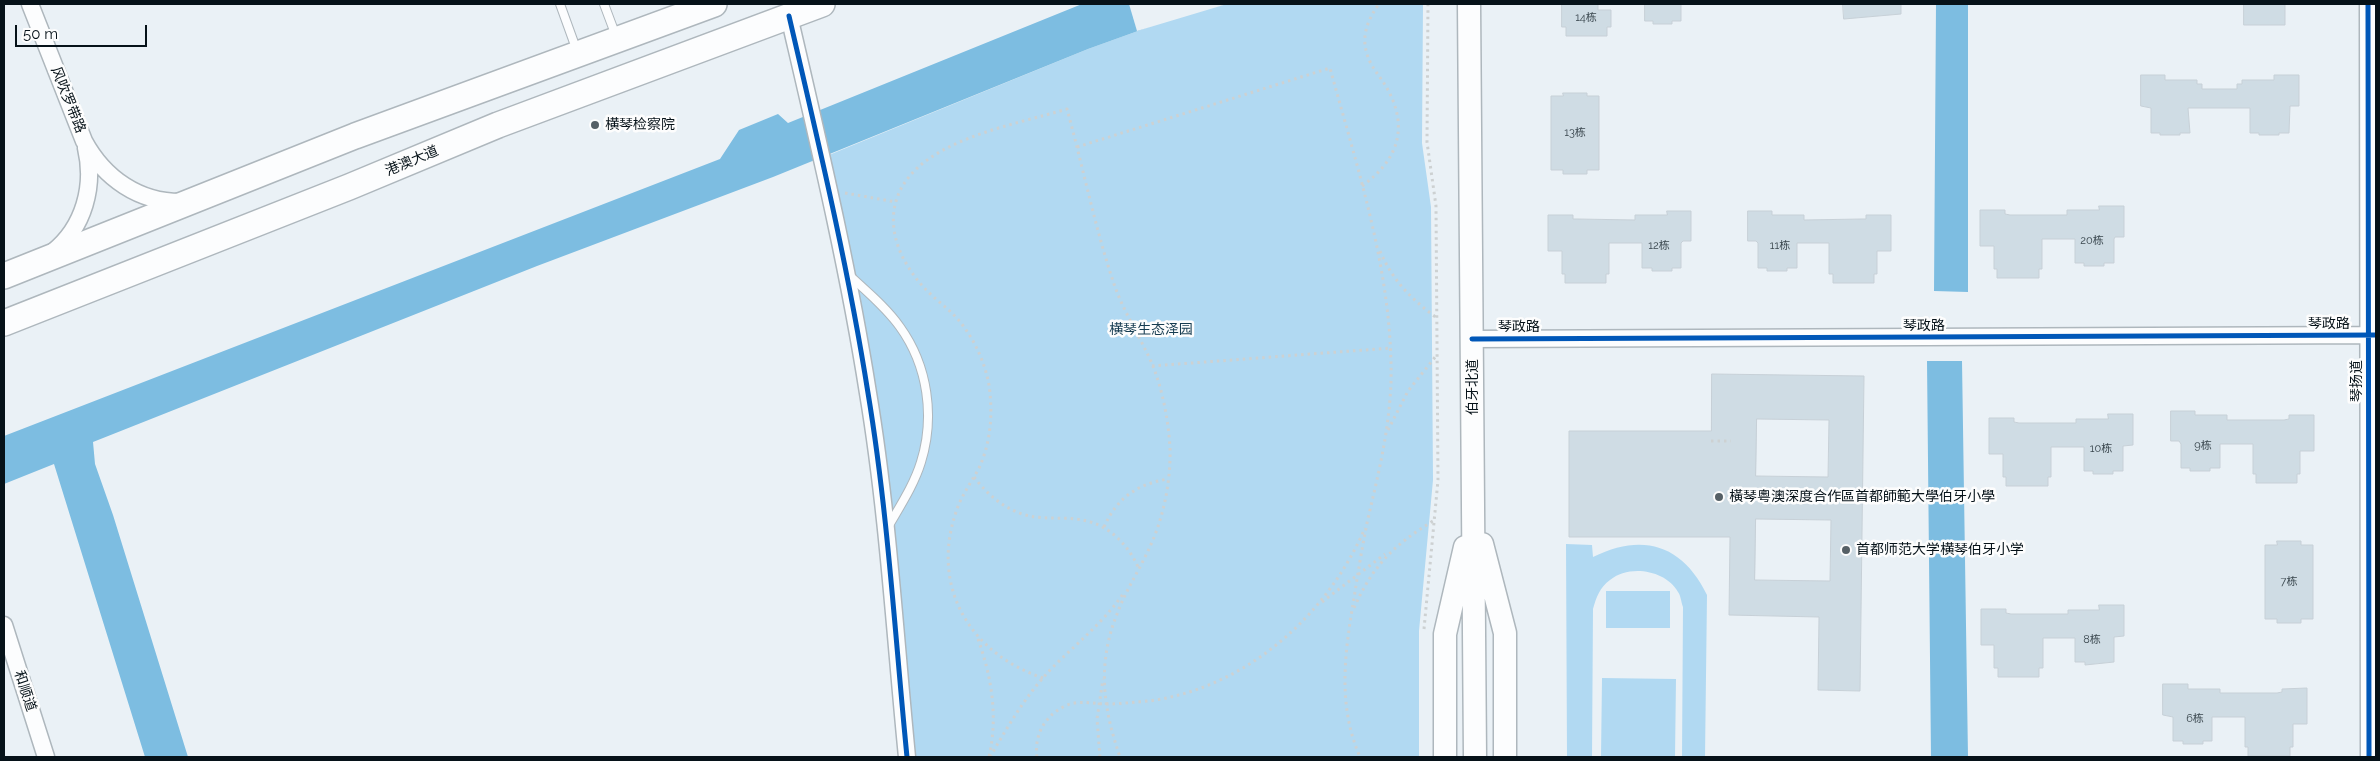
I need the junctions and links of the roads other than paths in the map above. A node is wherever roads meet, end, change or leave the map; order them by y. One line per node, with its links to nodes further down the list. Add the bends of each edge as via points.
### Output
1 (30, 4): 11 (street, 风吹罗带路)
2 (560, 4): 10 (lane)
3 (604, 4): 9 (lane)
4 (822, 4): 8 (main road, 港澳大道)
5 (1470, 4): 18 (main road, 伯牙北道)
6 (2368, 4): 17 (street, 琴扬道)
7 (705, 6): 9 (main road)
8 (789, 16): 14 (street); 16 (main road, 港澳大道, via 498,125)
9 (618, 40): 10 (main road)
10 (579, 55): 12 (main road, via 355,136)
11 (84, 141): 12 (street, 风吹罗带路, via 102,168 128,189 159,200); 13 (street, 风吹罗带路, via 90,173 85,206 70,235)
12 (192, 202): 13 (main road)
13 (47, 258): 15 (main road)
14 (846, 272): 20 (street, via 868,394); 20 (lane, via 900,326 919,362 928,402 926,443 921,463)
15 (4, 276)
16 (4, 323)
17 (2372, 335): 18 (street, 琴政路); 27 (street, 琴扬道)
18 (1472, 339): 19 (main road, 伯牙北道)
19 (1474, 509): 22 (main road, 伯牙北道); 25 (main road, via 1445,634); 26 (main road, via 1505,633)
20 (885, 534): 24 (street)
21 (4, 625): 23 (street, 和顺道)
22 (1475, 748)
23 (46, 757)
24 (907, 757)
25 (1446, 757)
26 (1505, 757)
27 (2369, 757)

